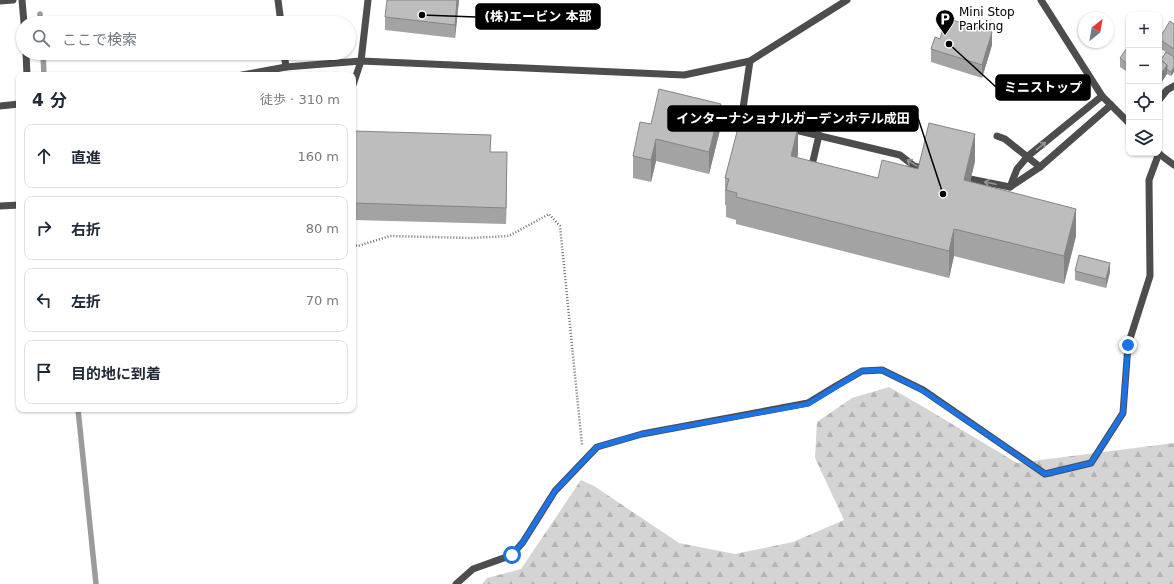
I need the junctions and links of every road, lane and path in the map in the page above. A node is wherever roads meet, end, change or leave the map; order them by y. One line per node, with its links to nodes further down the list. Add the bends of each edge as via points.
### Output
1 (13, 0): 7 (street)
2 (22, 0): 8 (street)
3 (278, 0): 9 (street)
4 (368, 0): 12 (street)
5 (847, 0): 13 (street)
6 (1041, 0): 19 (street)
7 (0, 1)
8 (23, 16)
9 (279, 16)
10 (27, 60): 15 (street)
11 (285, 60): 14 (street)
12 (361, 61): 13 (street, via 684,75); 14 (street); 17 (street)
13 (750, 61): 27 (street)
14 (286, 67): 16 (street)
15 (28, 72)
16 (258, 72)
17 (356, 76)
18 (1174, 86): 20 (street)
19 (1102, 96): 22 (street); 31 (street, one-way to 19)
20 (1162, 96)
21 (16, 104): 23 (street)
22 (1111, 105): 24 (street); 36 (street)
23 (0, 106)
24 (1126, 120)
25 (757, 121): 27 (street)
26 (727, 122): 27 (street)
27 (741, 122)
28 (780, 126): 29 (street)
29 (819, 136): 34 (street); 37 (street, one-way to 29, via 914,166 900,155)
30 (996, 136): 31 (street, via 1005,139)
31 (1028, 156): 36 (street); 39 (street, via 1017,169)
32 (1157, 156): 43 (street, via 1150,180 1150,276 1128,345 1123,413 1091,463 1045,474 922,390 882,370 862,371 808,404 642,434 597,447)
33 (1162, 156): 35 (street)
34 (813, 162)
35 (1174, 165)
36 (1040, 167): 39 (street)
37 (925, 169)
38 (970, 179): 39 (street, one-way to 38)
39 (1010, 188)
40 (16, 205): 41 (street)
41 (0, 206)
42 (356, 245): 43 (path, via 390,236 509,236 549,214 560,226)
43 (583, 462): 44 (street, via 555,491 512,555 473,569)
44 (456, 584)

